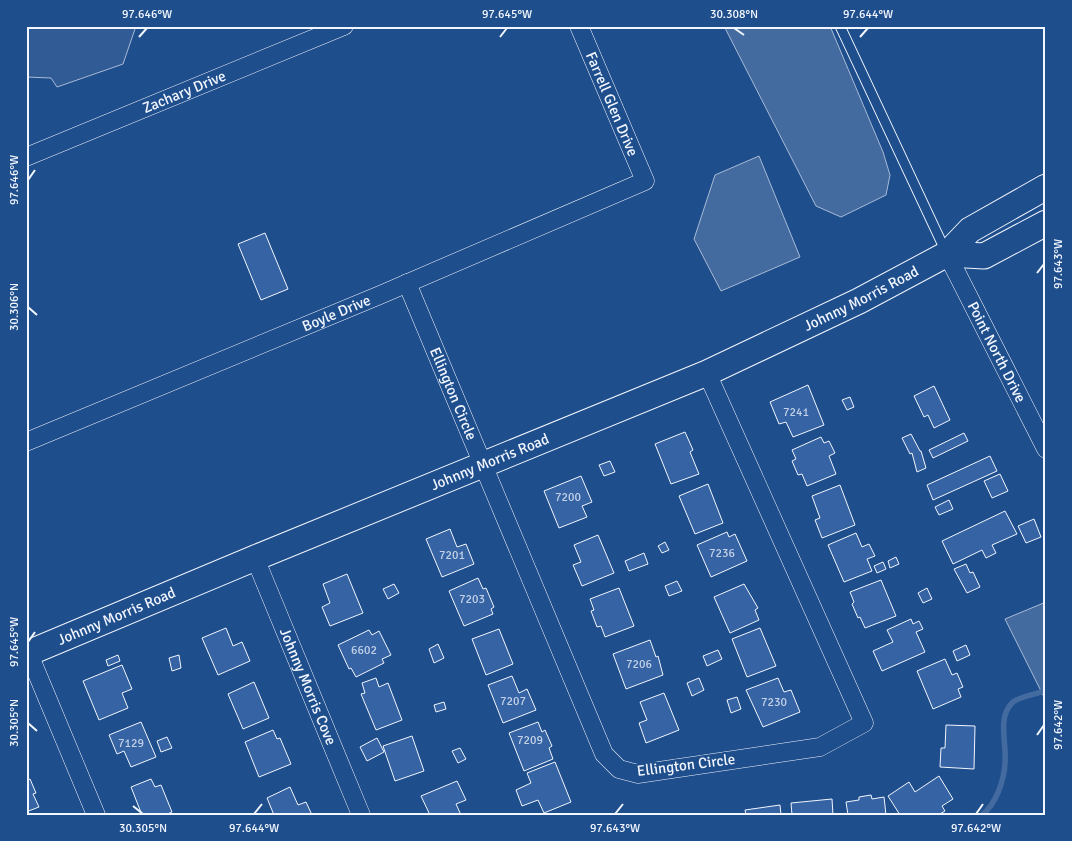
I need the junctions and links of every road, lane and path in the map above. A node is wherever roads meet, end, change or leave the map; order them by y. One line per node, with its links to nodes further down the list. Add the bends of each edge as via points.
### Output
1 (344, 26): 4 (street, Zachary Drive)
2 (579, 26): 5 (street, Farrell Glen Drive)
3 (840, 26): 8 (lane)
4 (26, 157)
5 (645, 181): 9 (street, Boyle Drive)
6 (1046, 187): 8 (street, Johnny Morris Road, via 970,230)
7 (1046, 223): 8 (street, via 984,256)
8 (947, 254): 10 (street, Johnny Morris Road, via 859,301); 12 (street, Point North Drive)
9 (407, 283): 11 (street, Boyle Drive); 13 (street, Ellington Circle)
10 (707, 373): 13 (street, Johnny Morris Road); 13 (street, Ellington Circle, via 864,724 820,747 638,774 619,769 604,754)
11 (26, 442)
12 (1046, 449)
13 (483, 465): 14 (street, Johnny Morris Road)
14 (255, 558): 15 (street, Johnny Morris Road); 17 (street, Johnny Morris Cove)
15 (27, 651): 16 (street)
16 (96, 815)
17 (361, 815)

